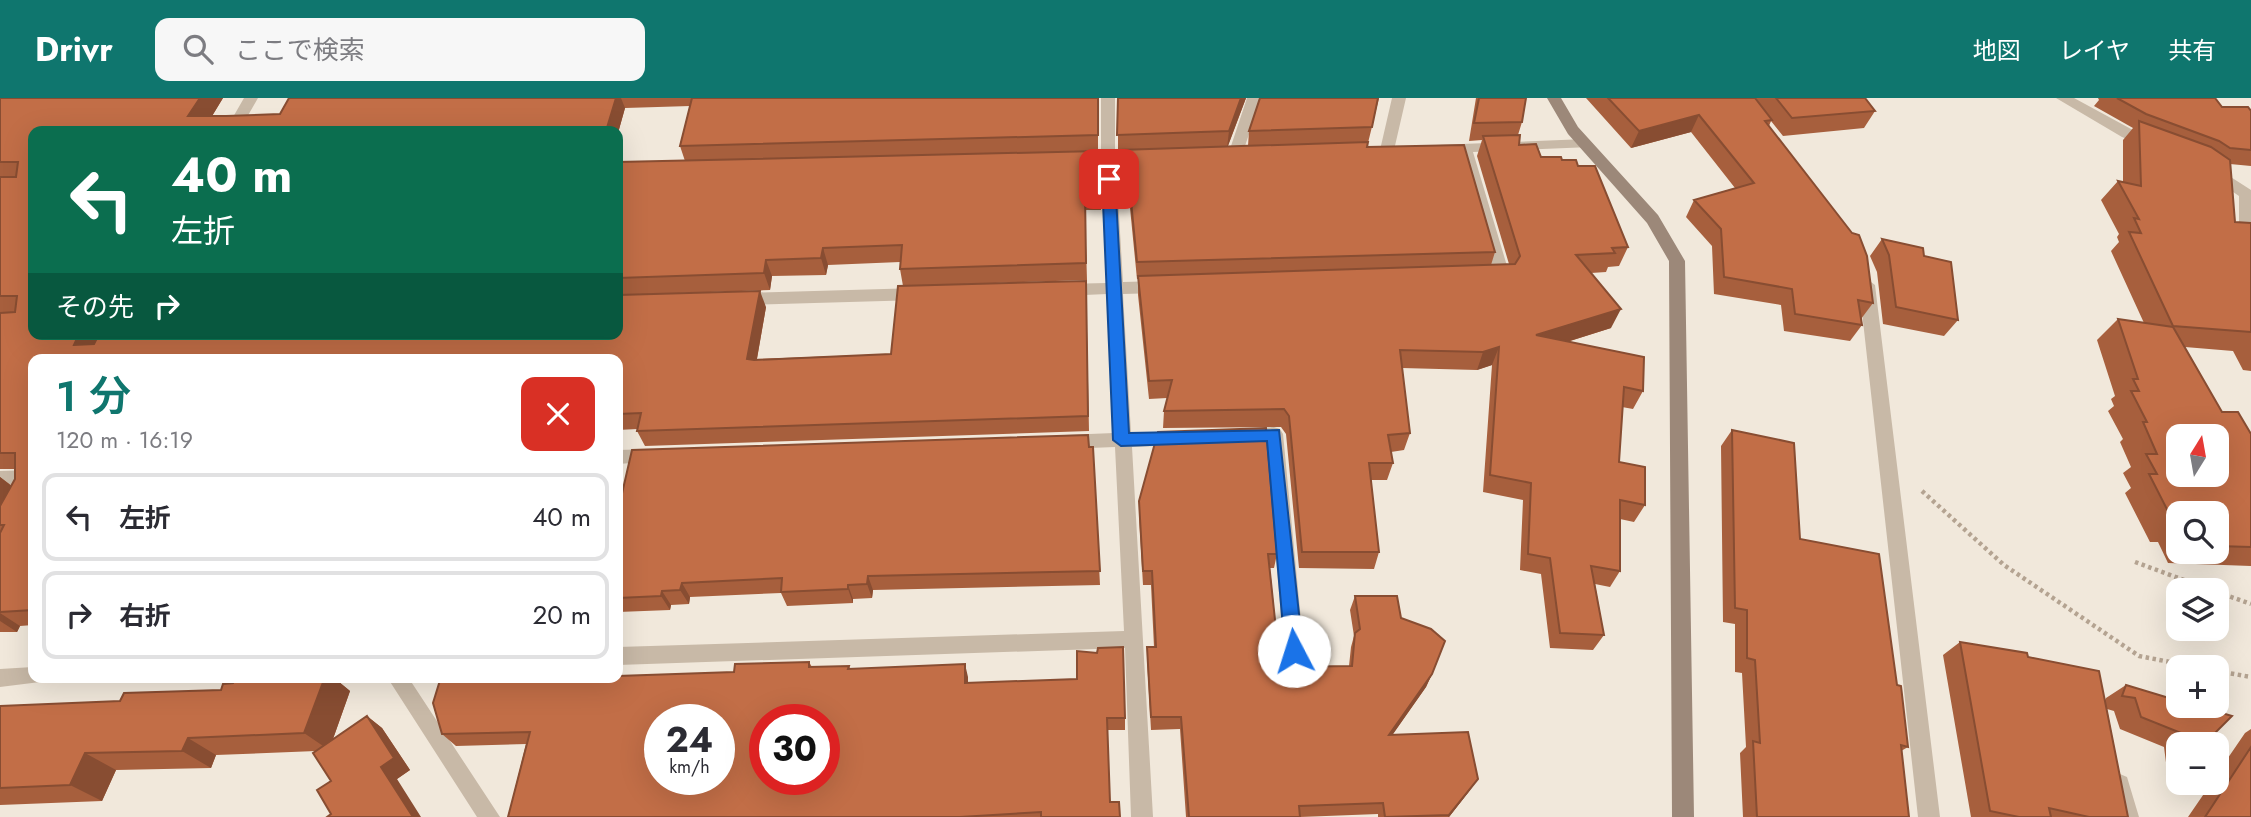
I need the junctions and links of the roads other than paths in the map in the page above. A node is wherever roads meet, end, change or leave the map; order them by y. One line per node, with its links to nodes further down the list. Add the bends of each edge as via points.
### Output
1 (251, 98): 7 (street)
2 (1108, 98): 16 (street)
3 (1254, 98): 13 (street)
4 (1399, 98): 12 (street)
5 (1555, 98): 8 (street, via 1563,120)
6 (2063, 98): 10 (street, via 2127,134)
7 (235, 126)
8 (1586, 144): 9 (street); 45 (street, via 1647,211 1677,261)
9 (1465, 148): 11 (street); 20 (street, via 1502,276)
10 (2163, 148)
11 (1426, 149)
12 (1387, 150)
13 (1236, 155)
14 (1159, 158): 16 (street)
15 (1080, 160): 16 (street)
16 (1108, 160): 22 (street)
17 (2199, 161): 18 (street, via 2246,194 2247,250)
18 (2251, 256)
19 (1863, 263): 46 (street)
20 (1474, 277)
21 (1183, 287): 22 (street)
22 (1114, 289): 23 (street); 28 (street)
23 (1050, 290)
24 (939, 294): 25 (street)
25 (729, 300)
26 (1232, 436): 37 (street, via 1274,434)
27 (1191, 437): 28 (street)
28 (1121, 440): 29 (street); 36 (street)
29 (1047, 443)
30 (673, 455): 31 (street)
31 (623, 457)
32 (28, 477): 33 (street)
33 (0, 478)
34 (28, 486): 35 (street)
35 (20, 500)
36 (1134, 639): 38 (street); 44 (street)
37 (1294, 651)
38 (623, 656)
39 (28, 677): 40 (street)
40 (0, 678)
41 (401, 683): 43 (street)
42 (2116, 768): 47 (street)
43 (489, 817)
44 (1142, 817)
45 (1683, 817)
46 (1929, 817)
47 (2128, 817)

